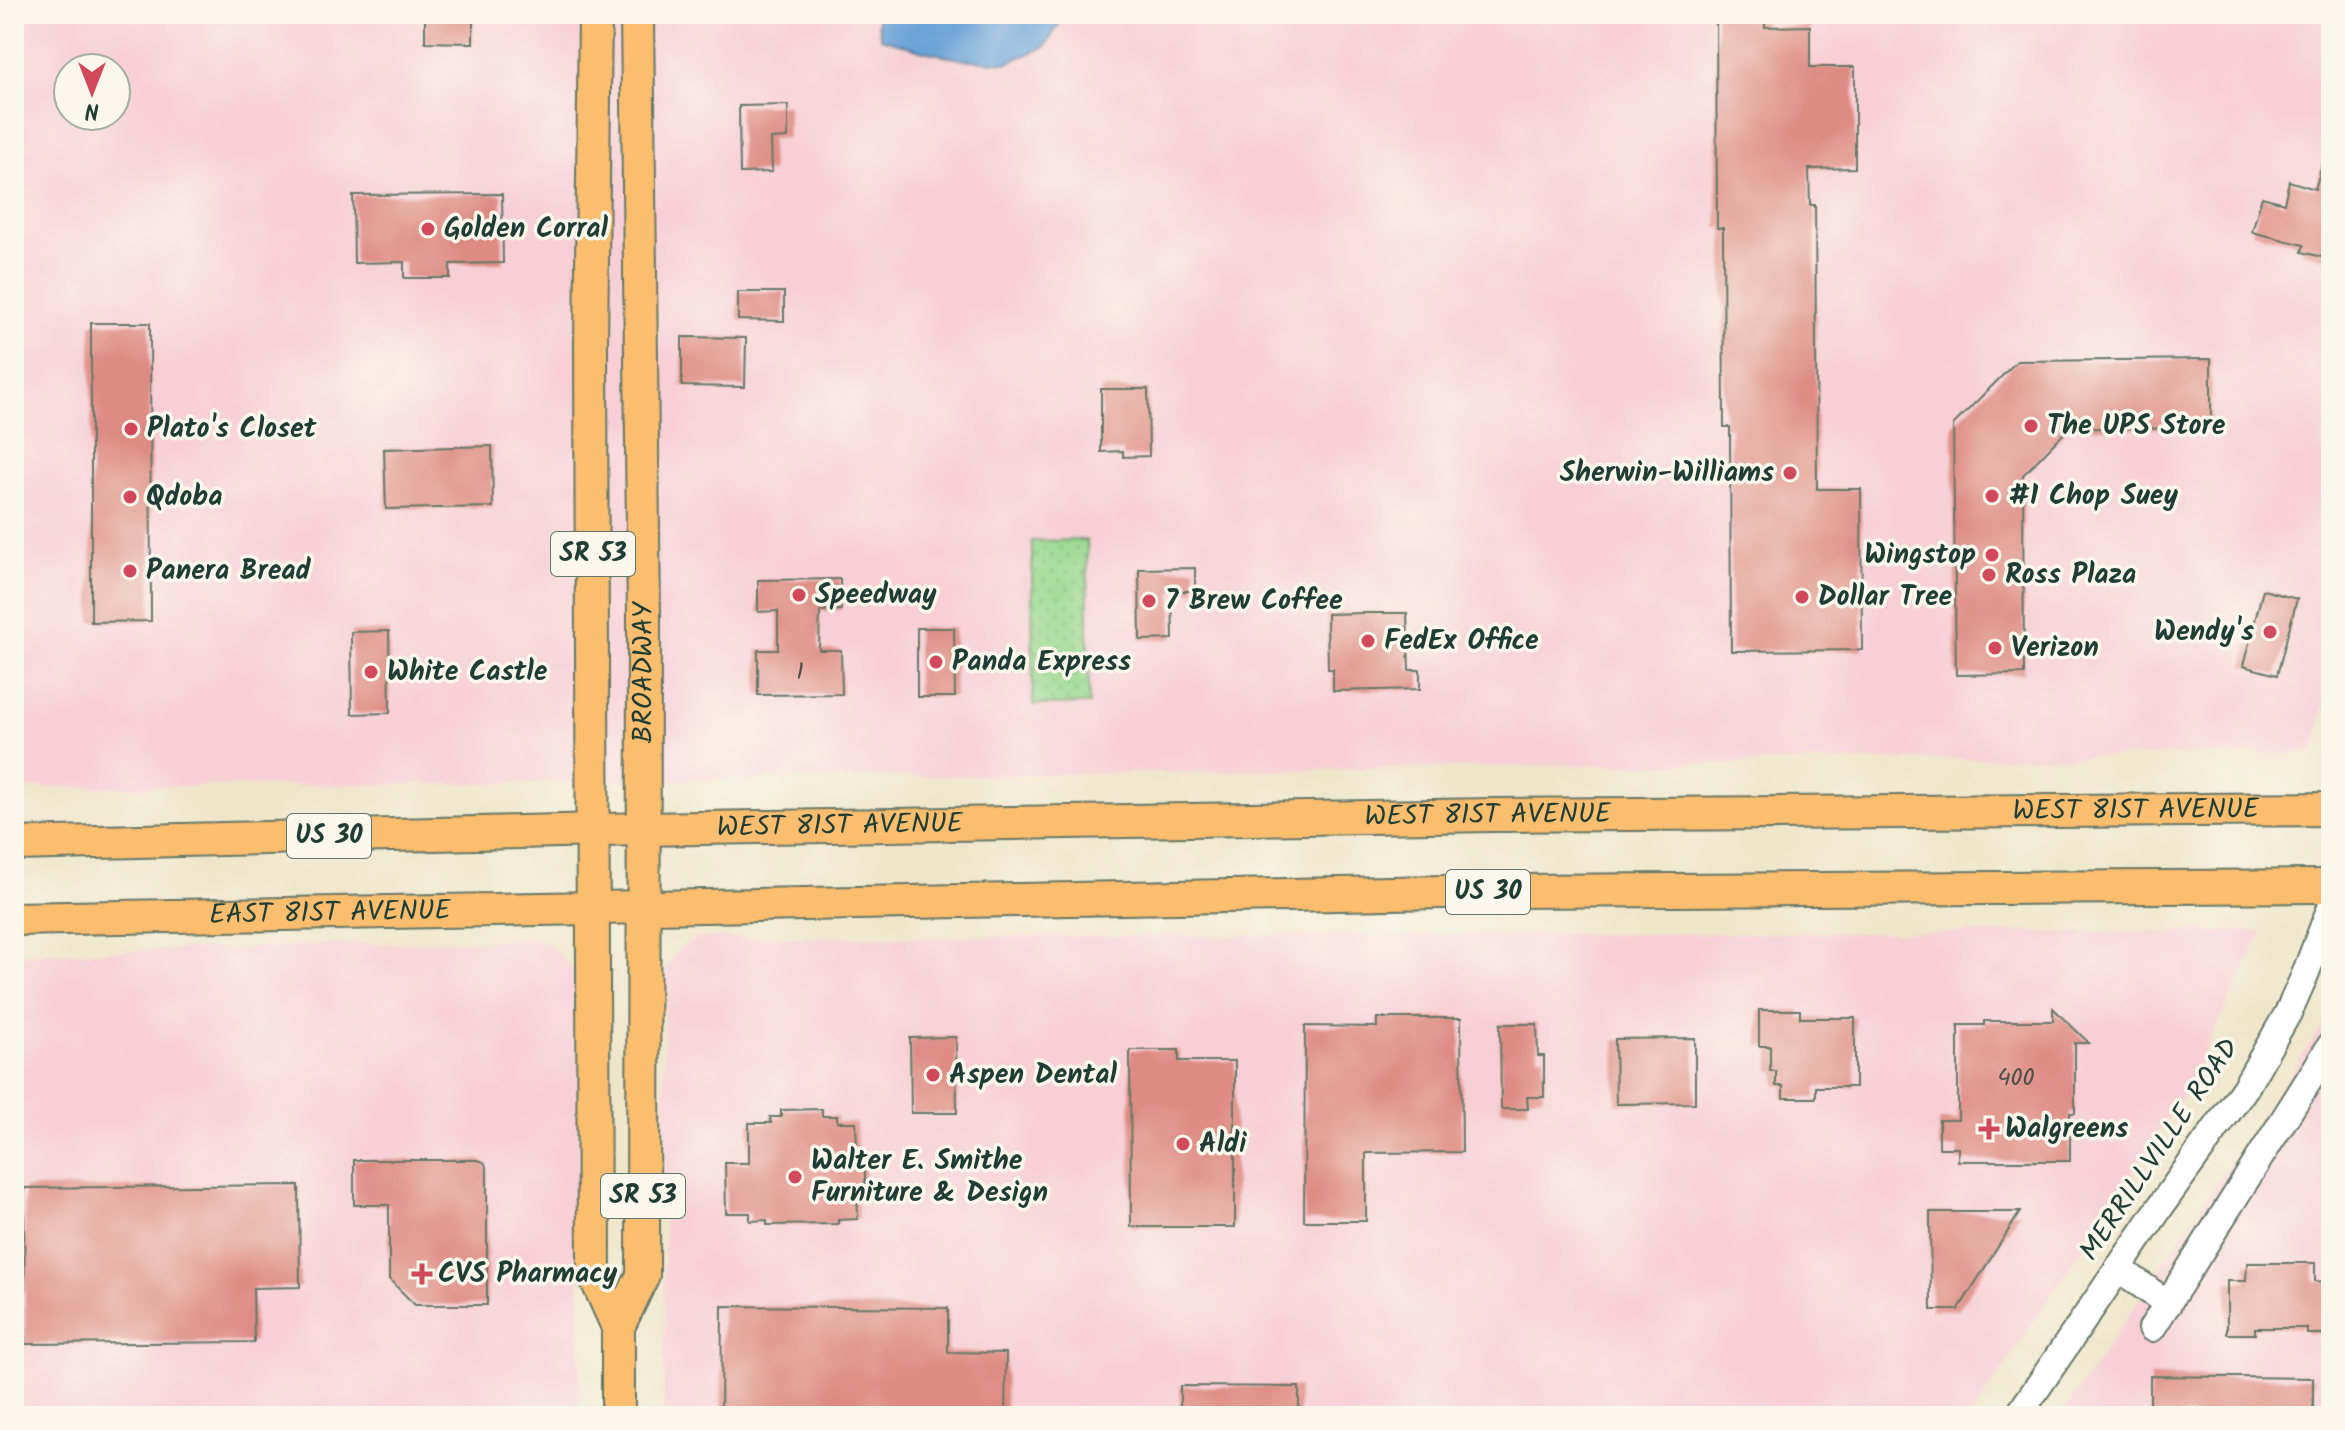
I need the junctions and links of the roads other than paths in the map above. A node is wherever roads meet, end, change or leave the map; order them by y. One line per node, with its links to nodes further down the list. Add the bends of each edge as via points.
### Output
1 (595, 14): 5 (main road, BROADWAY / SR 53)
2 (637, 14): 4 (main road, BROADWAY / SR 53)
3 (2331, 809): 4 (main road, WEST 81ST AVENUE / US 30)
4 (644, 829): 5 (main road, US 30); 9 (main road, BROADWAY / SR 53)
5 (594, 830): 6 (main road, US 30); 10 (main road, BROADWAY / SR 53)
6 (14, 844)
7 (2331, 886): 9 (main road, US 30, via 1511,891)
8 (2331, 907): 13 (street, MERRILLVILLE ROAD, via 2288,1013 2252,1075)
9 (645, 908): 10 (main road, EAST 81ST AVENUE / US 30); 15 (main road, BROADWAY / SR 53, via 643,1275)
10 (593, 909): 11 (main road, EAST 81ST AVENUE / US 30); 15 (main road, BROADWAY / SR 53, via 594,1274)
11 (14, 919)
12 (2331, 1045): 14 (street)
13 (2118, 1268): 14 (street); 18 (street, MERRILLVILLE ROAD)
14 (2168, 1304): 16 (street)
15 (618, 1327): 17 (main road, BROADWAY / SR 53)
16 (2152, 1328)
17 (618, 1416)
18 (2018, 1416)

